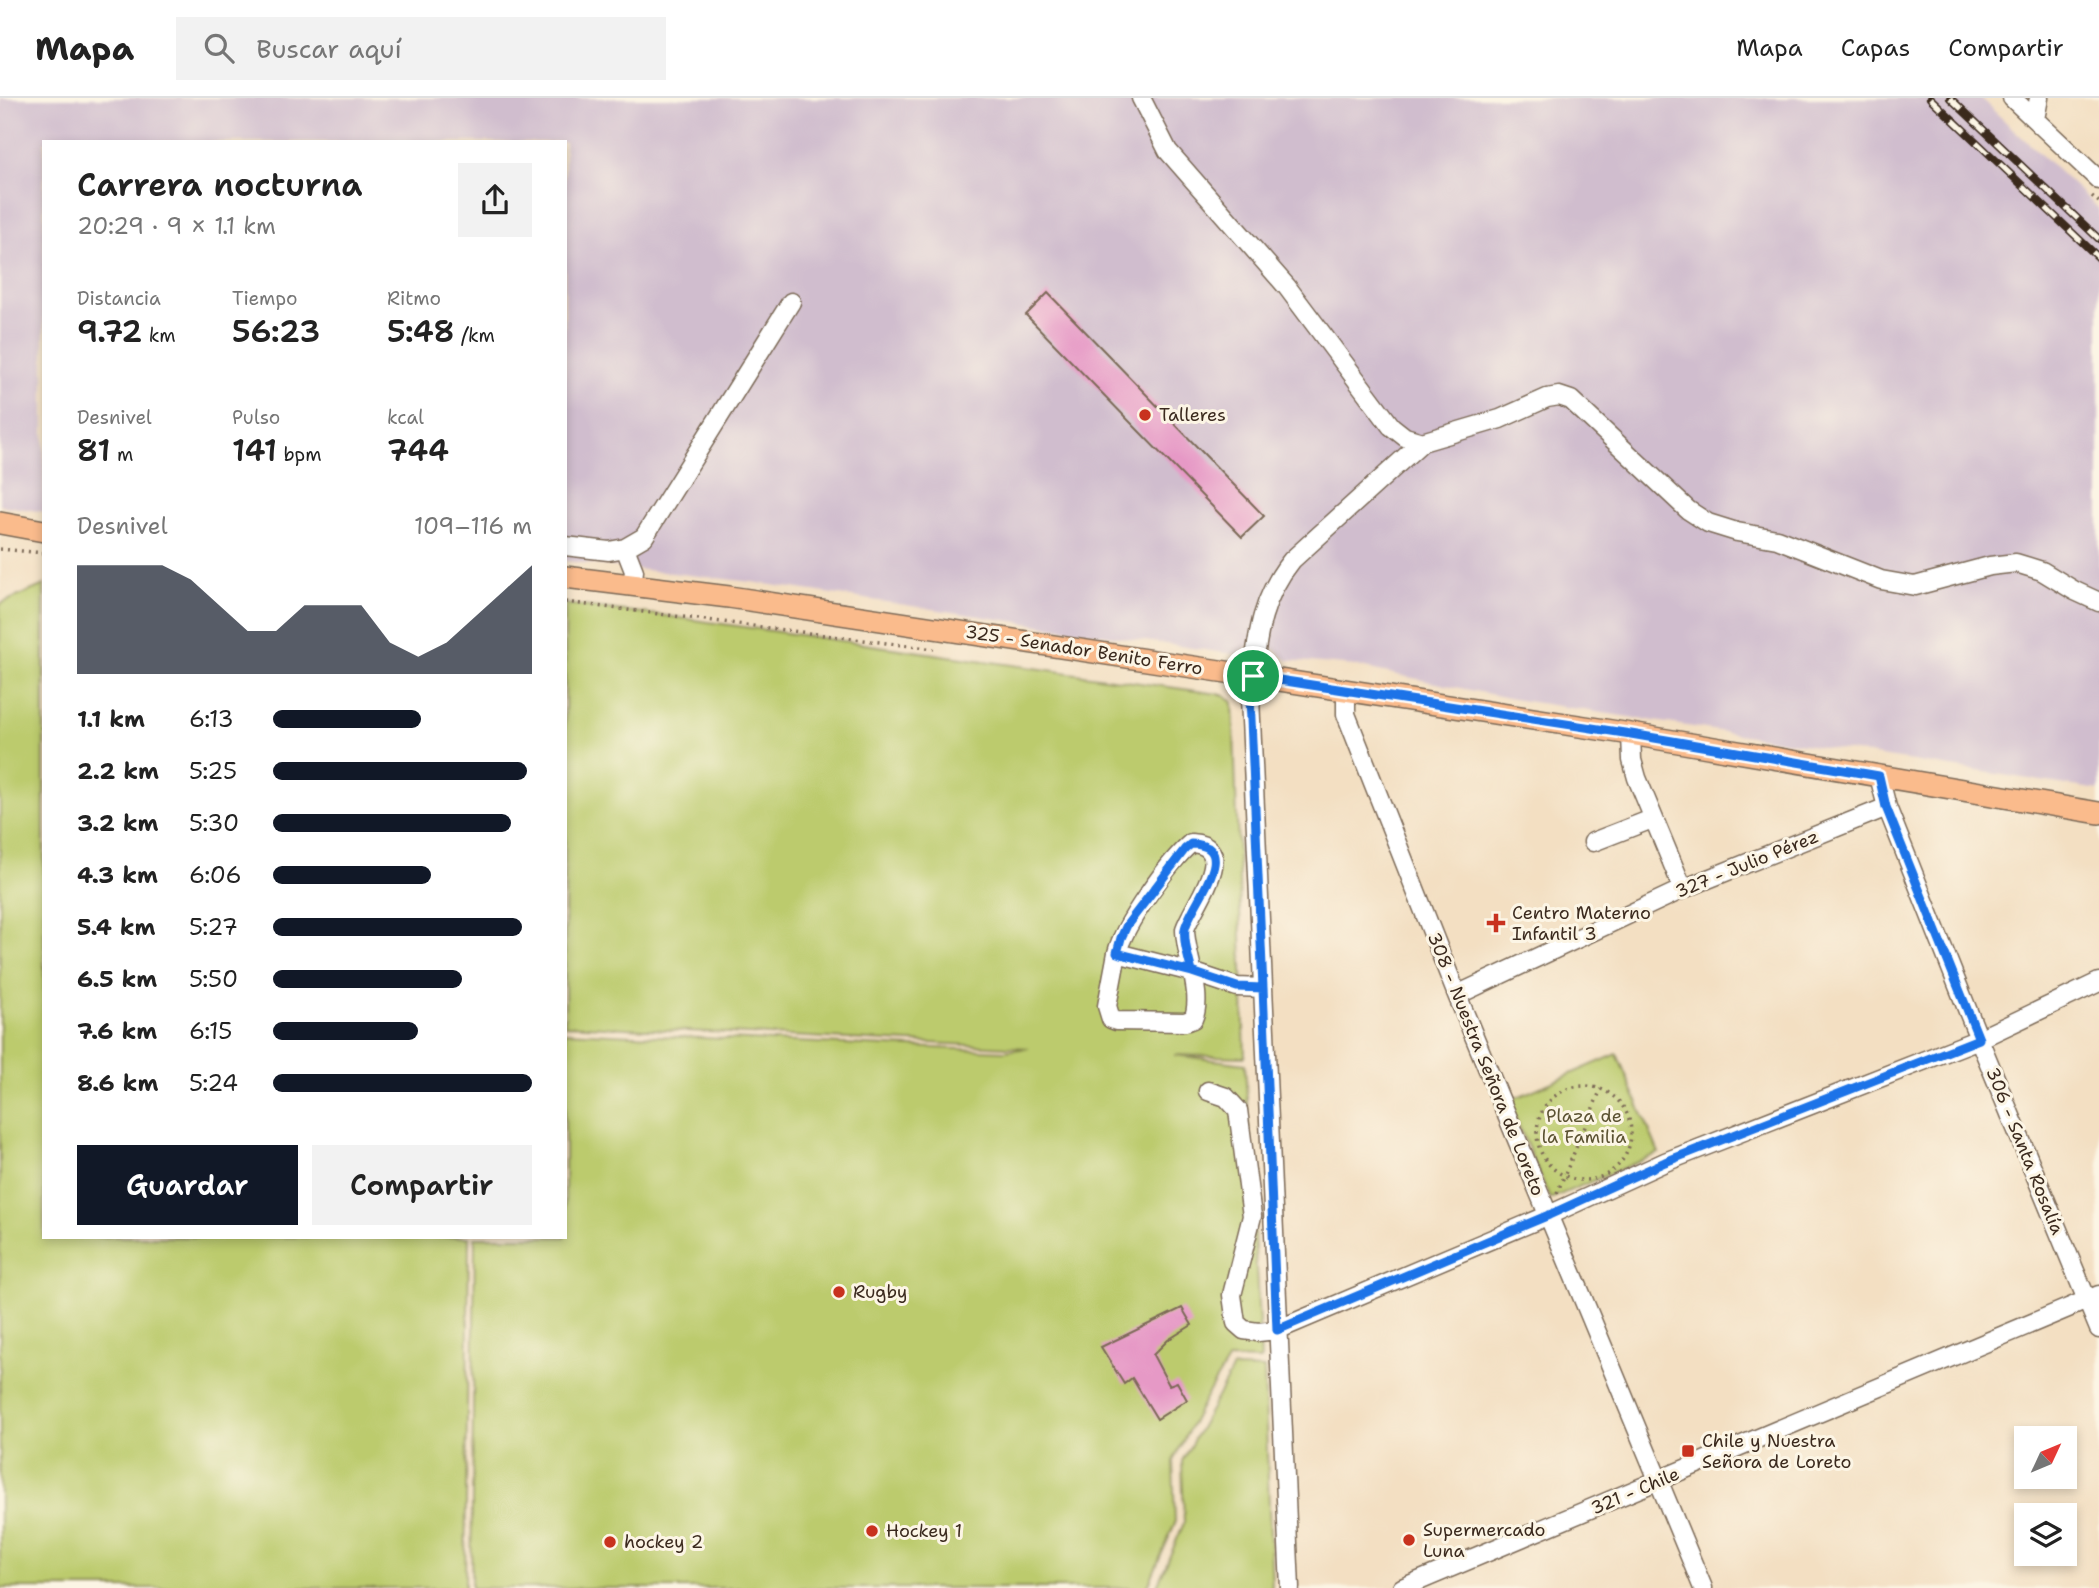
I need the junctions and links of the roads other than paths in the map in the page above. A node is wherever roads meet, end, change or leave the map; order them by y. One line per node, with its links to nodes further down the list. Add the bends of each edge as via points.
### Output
1 (1141, 98): 7 (street, via 1168,151 1287,288 1391,426)
2 (2012, 98): 4 (street)
3 (2039, 98): 4 (street)
4 (2035, 119): 5 (street)
5 (2099, 180)
6 (792, 302): 11 (street, via 644,537)
7 (1422, 442): 14 (street, via 1559,397 1571,400 1688,510 1708,523 1777,539 1881,580 1915,586 2016,563 2042,570 2075,592); 15 (street, via 1277,578 1265,608)
8 (0, 523): 9 (main road)
9 (42, 531)
10 (567, 546): 11 (street)
11 (625, 548): 13 (street, via 634,571)
12 (567, 577): 13 (main road, 325 - Senador Benito Ferro)
13 (632, 585): 15 (main road, 325 - Senador Benito Ferro)
14 (2099, 601)
15 (1253, 676): 16 (main road, 325 - Senador Benito Ferro); 27 (street, via 1250,697)
16 (1346, 692): 17 (main road, 325 - Senador Benito Ferro); 28 (street, 308 - Nuestra Señora de Loreto, via 1346,714)
17 (1631, 734): 18 (main road, 325 - Senador Benito Ferro); 21 (street, via 1636,778)
18 (1879, 776): 19 (street, 306 - Santa Rosalía); 20 (main road, 325 - Senador Benito Ferro)
19 (1886, 807): 23 (street, 327 - Julio Pérez); 29 (street, 306 - Santa Rosalía)
20 (2099, 813)
21 (1652, 819): 22 (street); 23 (street)
22 (1593, 842)
23 (1683, 890): 28 (street, 327 - Julio Pérez)
24 (1117, 953): 25 (street); 25 (street, via 1107,1006 1116,1021 1193,1019); 25 (street, via 1127,925 1178,857 1191,844 1202,844 1216,860 1185,929)
25 (1192, 972): 27 (street, via 1237,987)
26 (2099, 982): 29 (street)
27 (1263, 988): 34 (street)
28 (1457, 995): 31 (street, 308 - Nuestra Señora de Loreto)
29 (1979, 1039): 31 (street, via 1665,1162); 32 (street, 306 - Santa Rosalía)
30 (1208, 1091): 34 (street, via 1226,1097 1238,1110 1252,1216 1233,1295 1236,1322 1244,1330)
31 (1549, 1215): 34 (street); 35 (street, 308 - Nuestra Señora de Loreto)
32 (2093, 1298): 33 (street, 306 - Santa Rosalía); 35 (street, 321 - Chile)
33 (2099, 1329)
34 (1277, 1330): 36 (street)
35 (1659, 1481): 37 (street, 321 - Chile); 38 (street, 308 - Nuestra Señora de Loreto)
36 (1290, 1588)
37 (1402, 1588)
38 (1703, 1588)

